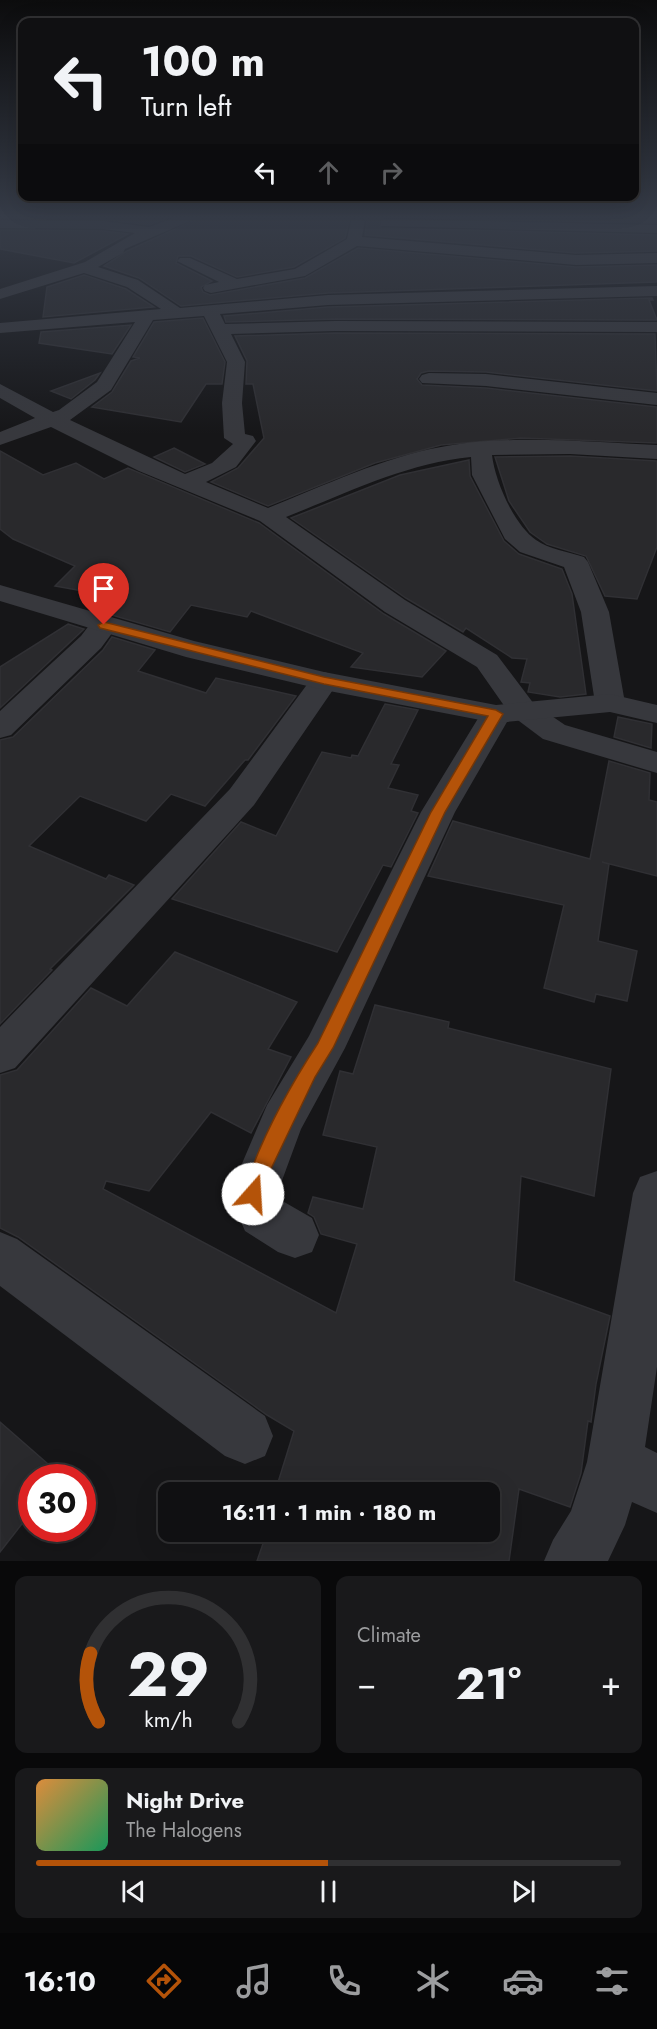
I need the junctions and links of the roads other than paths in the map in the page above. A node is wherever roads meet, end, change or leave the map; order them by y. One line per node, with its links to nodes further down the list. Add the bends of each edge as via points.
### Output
1 (19, 288): 8 (street)
2 (143, 288): 9 (street)
3 (216, 288): 4 (street)
4 (200, 290)
5 (657, 291): 7 (street)
6 (178, 292): 9 (street)
7 (574, 292): 10 (street, via 328,300); 14 (street)
8 (0, 294)
9 (155, 294): 11 (street)
10 (208, 309): 11 (street); 16 (street)
11 (176, 313): 12 (street)
12 (147, 316): 13 (street); 20 (street, via 104,386)
13 (0, 327)
14 (587, 327): 15 (street); 16 (street)
15 (657, 327)
16 (221, 329): 24 (street, via 236,362 232,403 236,438 245,441 240,453 224,466)
17 (429, 379): 19 (street, via 486,380)
18 (0, 390): 20 (street)
19 (657, 399)
20 (53, 420): 21 (street); 24 (street)
21 (0, 439)
22 (481, 449): 23 (street); 25 (street, via 442,453 372,475); 29 (street, via 483,475 514,534 529,547 575,562 595,612)
23 (657, 452)
24 (185, 481): 25 (street)
25 (268, 516): 30 (street, via 395,606 487,661)
26 (0, 593): 27 (street)
27 (104, 625): 28 (street); 32 (street)
28 (324, 681): 30 (street); 34 (street, via 242,797)
29 (610, 703): 30 (street); 31 (street)
30 (510, 712): 33 (street, via 554,732); 36 (street, via 438,812 260,1172 253,1194 262,1215)
31 (657, 714)
32 (0, 728)
33 (657, 763)
34 (0, 1056)
35 (657, 1193): 38 (street)
36 (295, 1235)
37 (0, 1256): 39 (street)
38 (647, 1332): 40 (street)
39 (245, 1436)
40 (636, 1473): 41 (street)
41 (574, 1561)

